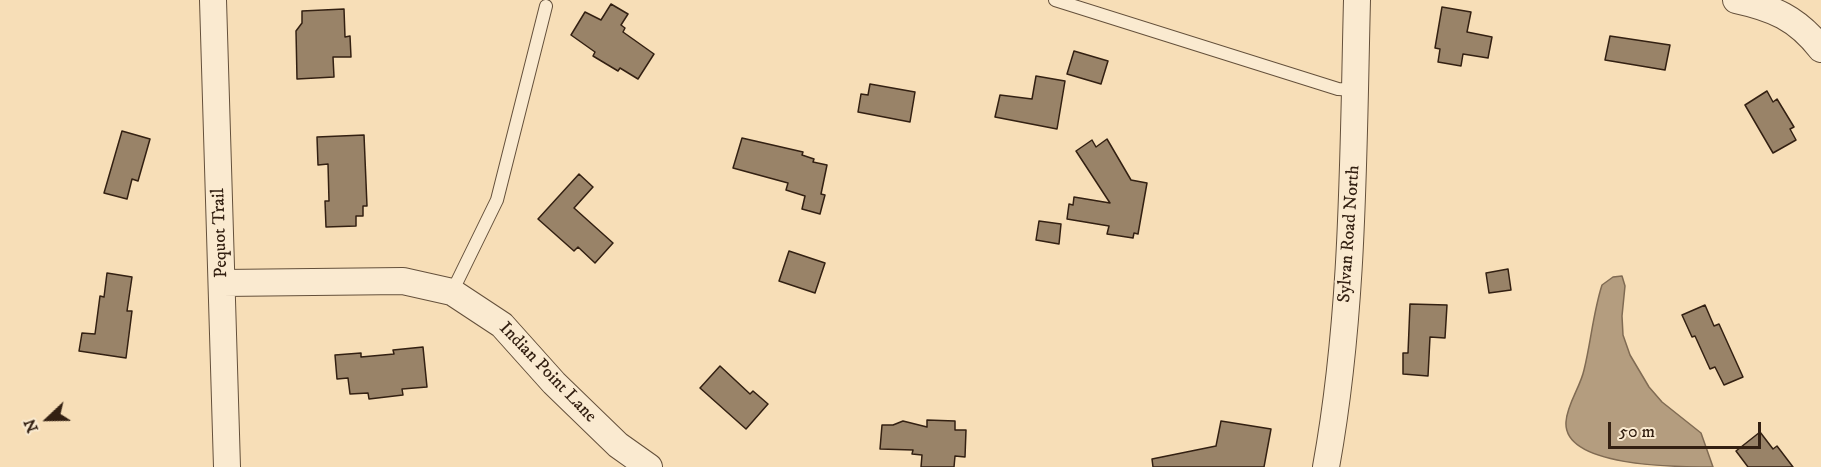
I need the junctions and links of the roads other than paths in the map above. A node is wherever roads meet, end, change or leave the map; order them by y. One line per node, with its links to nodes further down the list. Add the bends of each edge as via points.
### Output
1 (213, 0): 8 (street, Pequot Trail)
2 (1055, 0): 7 (lane, via 1338,89)
3 (1357, 0): 7 (street, Sylvan Road North)
4 (1736, 0): 6 (street, via 1763,6 1794,21)
5 (546, 6): 9 (lane, via 497,200)
6 (1821, 49)
7 (1356, 90): 12 (street, Sylvan Road North, via 1352,227)
8 (223, 283): 9 (street, Indian Point Lane, via 403,281); 10 (street, Pequot Trail)
9 (452, 292): 11 (street, Indian Point Lane, via 502,325 618,446)
10 (227, 467)
11 (649, 467)
12 (1326, 467)

